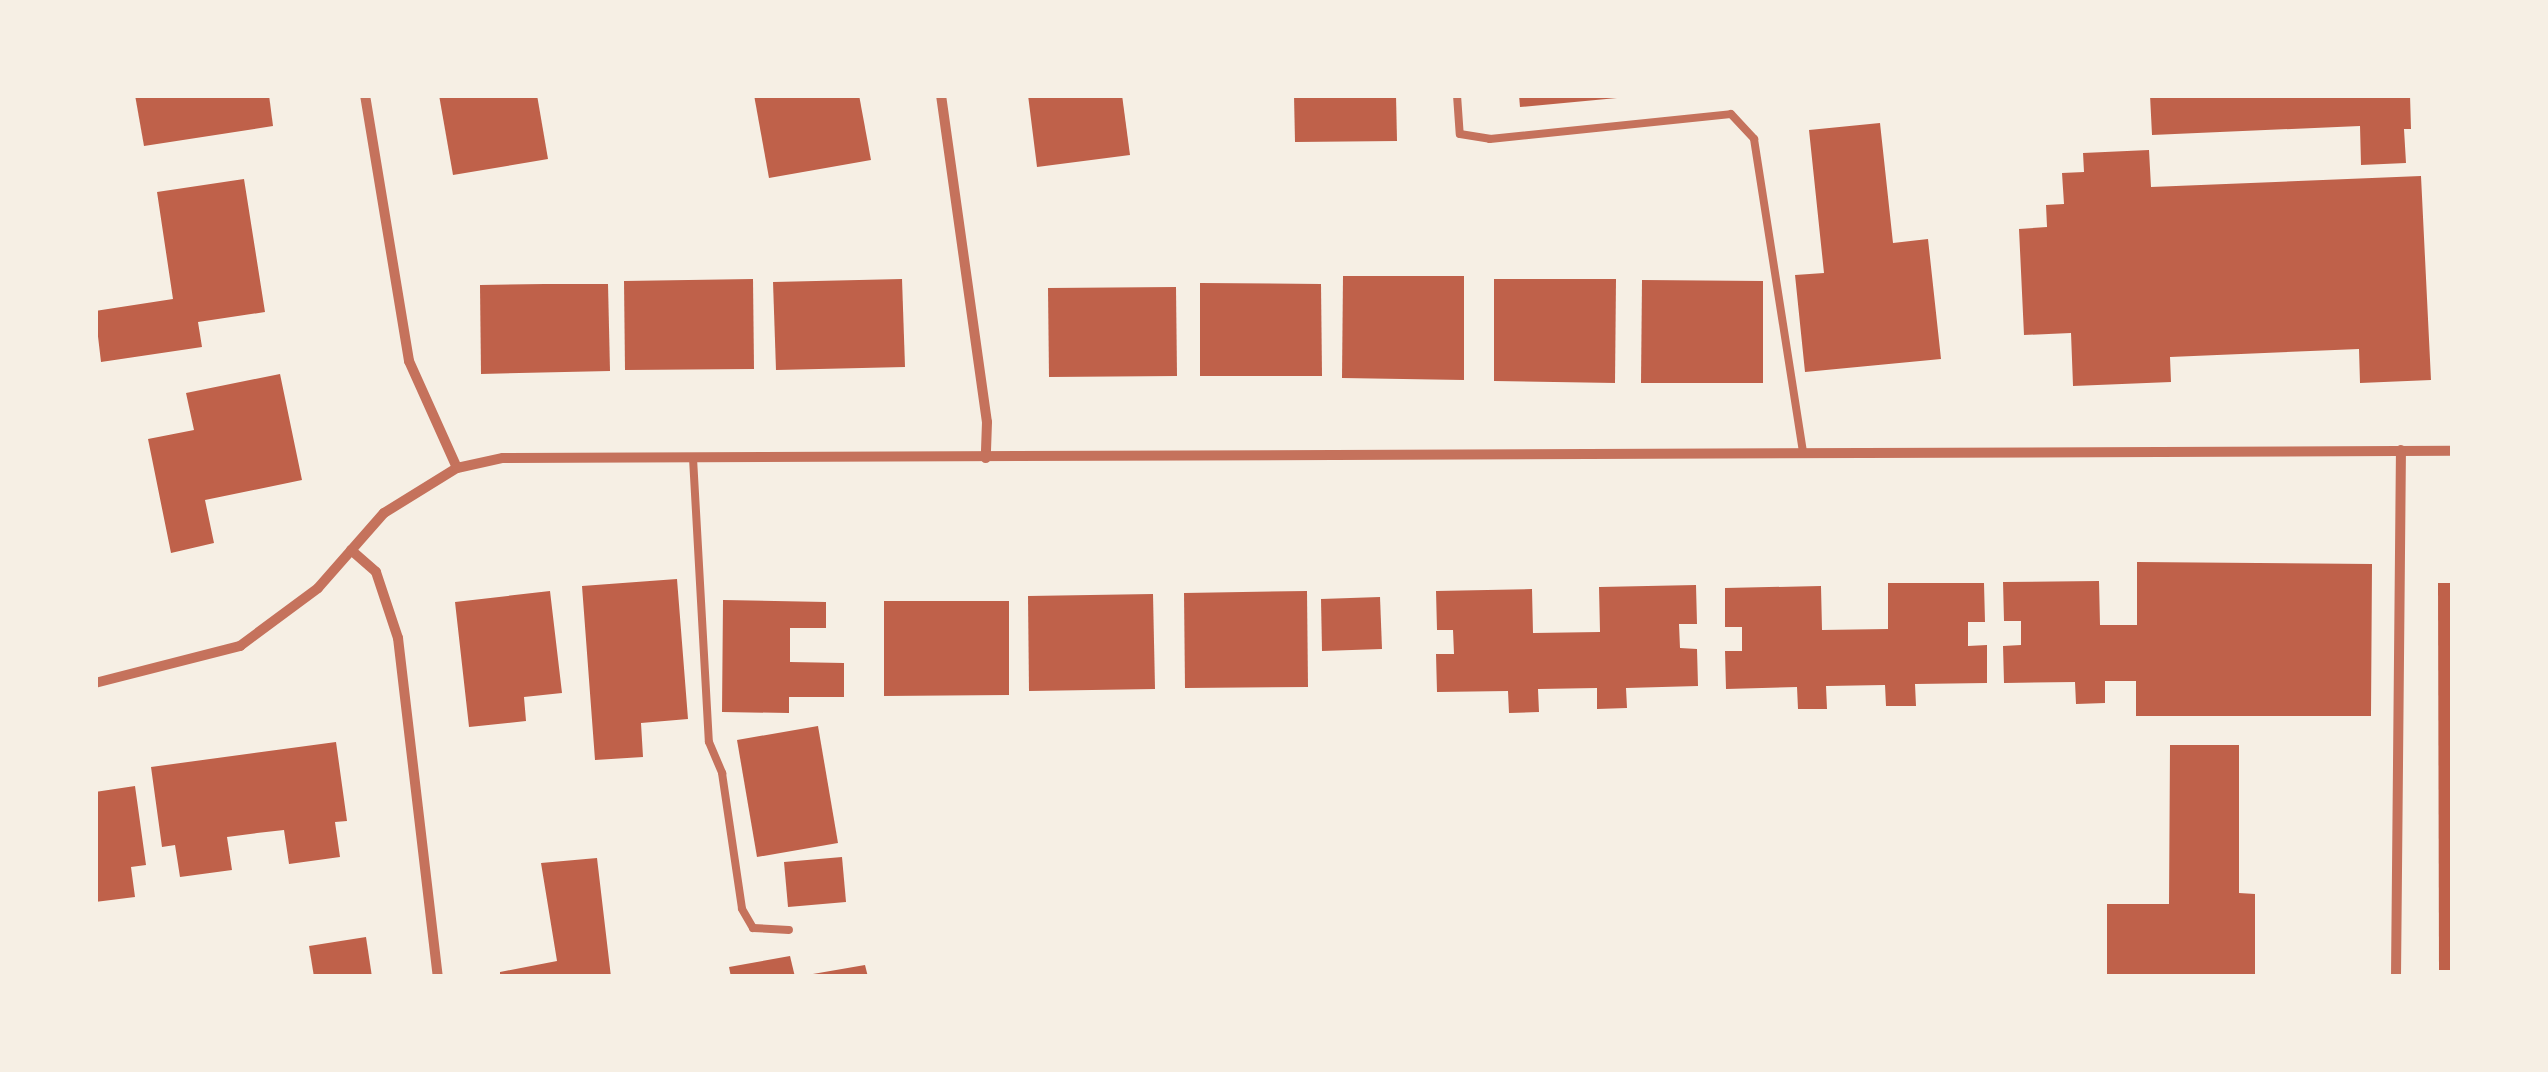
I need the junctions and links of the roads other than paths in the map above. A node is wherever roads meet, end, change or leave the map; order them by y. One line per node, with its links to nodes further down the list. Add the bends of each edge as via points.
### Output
1 (365, 95): 9 (street, via 409,361)
2 (942, 95): 8 (street, via 987,422)
3 (1458, 95): 6 (lane, via 1460,134 1490,138 1731,114 1754,139)
4 (2401, 450): 5 (street); 6 (street); 14 (street)
5 (2453, 451)
6 (1803, 453): 8 (street)
7 (693, 458): 8 (street); 9 (street, via 502,458); 12 (lane, via 709,742 722,773 742,909 753,928)
8 (986, 458)
9 (457, 468): 10 (street, via 384,513)
10 (351, 550): 11 (street, via 307,598 240,646); 13 (street, via 376,572 398,638)
11 (95, 683)
12 (789, 930)
13 (438, 977)
14 (2396, 977)

